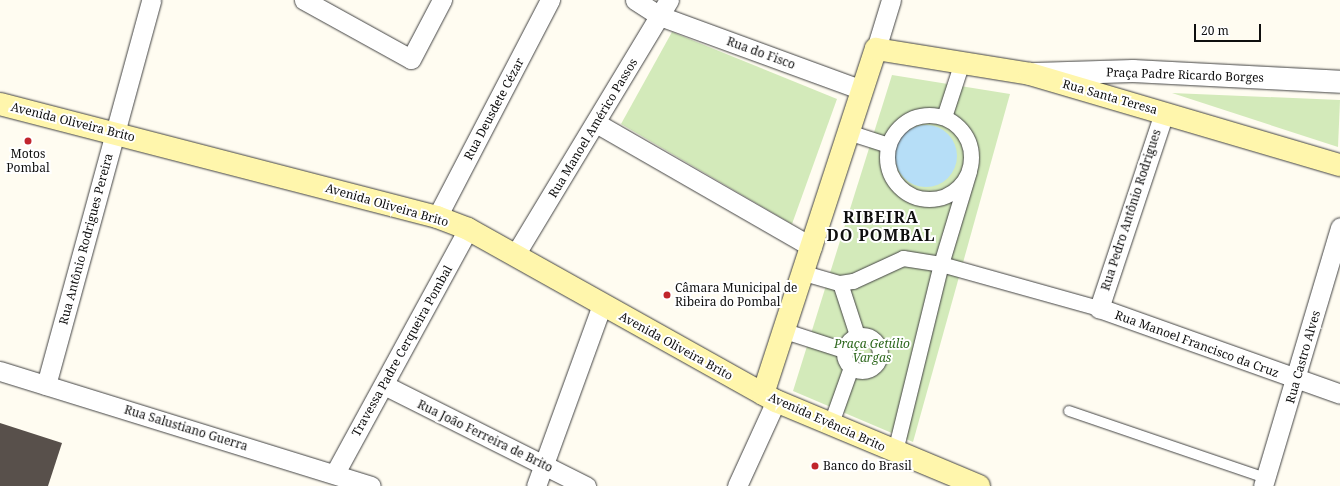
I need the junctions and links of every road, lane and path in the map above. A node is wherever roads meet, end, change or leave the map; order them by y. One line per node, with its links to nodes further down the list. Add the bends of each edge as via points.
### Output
1 (151, 0): 17 (street, Rua Antônio Rodrigues Pereira)
2 (304, 0): 3 (street, via 411,59)
3 (442, 0)
4 (550, 0): 22 (street, Rua Deusdete Cézar)
5 (635, 0): 7 (street, Rua do Fisco)
6 (892, 0): 8 (street)
7 (665, 8): 12 (street, Rua do Fisco); 16 (street, Rua Manoel Américo Passos)
8 (876, 49): 9 (main road, Rua Santa Teresa); 12 (main road)
9 (962, 62): 10 (main road, Rua Santa Teresa); 15 (street)
10 (1030, 74): 11 (street, Praça Padre Ricardo Borges, via 1133,71); 14 (main road, Rua Santa Teresa)
11 (1340, 82)
12 (862, 90): 18 (main road)
13 (0, 104): 17 (main road, Avenida Oliveira Brito)
14 (1164, 112): 20 (main road, Rua Santa Teresa); 31 (street, Rua Pedro Antônio Rodrigues)
15 (944, 117): 19 (street, via 930,114 910,119 894,132); 21 (street, via 964,133 970,145)
16 (596, 123): 25 (street); 26 (street, Rua Manoel Américo Passos)
17 (115, 132): 22 (main road, Avenida Oliveira Brito); 38 (street, Rua Antônio Rodrigues Pereira)
18 (848, 132): 19 (street); 25 (main road)
19 (888, 145): 21 (street, via 886,158 891,176 904,192 915,198 942,198 963,183)
20 (1340, 165)
21 (969, 171): 27 (street)
22 (437, 217): 24 (main road, Avenida Oliveira Brito)
23 (1340, 227): 37 (street, Rua Castro Alves)
24 (468, 229): 26 (main road, Avenida Oliveira Brito); 39 (street, Travessa Padre Cerqueira Pombal)
25 (812, 247): 28 (main road)
26 (515, 255): 30 (main road, Avenida Oliveira Brito)
27 (941, 264): 29 (street, via 903,258 853,281); 31 (street); 44 (street)
28 (804, 273): 29 (street); 32 (main road)
29 (840, 283): 33 (street)
30 (602, 305): 41 (main road, Avenida Oliveira Brito); 45 (street)
31 (1099, 308): 37 (street, Rua Manoel Francisco da Cruz)
32 (785, 331): 34 (street); 41 (main road)
33 (857, 335): 34 (street, via 848,341); 35 (street, via 874,340 880,356 868,370)
34 (844, 350): 35 (street)
35 (851, 367): 43 (street)
36 (0, 371): 38 (street, Rua Salustiano Guerra)
37 (1296, 380): 40 (street, Rua Manoel Francisco da Cruz); 47 (street, Rua Castro Alves)
38 (46, 385): 46 (street, Rua Salustiano Guerra)
39 (384, 385): 45 (street, Rua João Ferreira de Brito); 46 (street, Travessa Padre Cerqueira Pombal)
40 (1340, 394)
41 (770, 397): 43 (main road, Avenida Evência Brito); 51 (street)
42 (1069, 411): 47 (lane)
43 (831, 423): 44 (main road, Avenida Evência Brito)
44 (895, 451): 52 (main road, Avenida Evência Brito)
45 (543, 464): 49 (street); 50 (street, Rua João Ferreira de Brito)
46 (335, 474): 48 (street, Rua Salustiano Guerra)
47 (1264, 482)
48 (371, 486)
49 (536, 486)
50 (586, 486)
51 (737, 486)
52 (979, 486)

